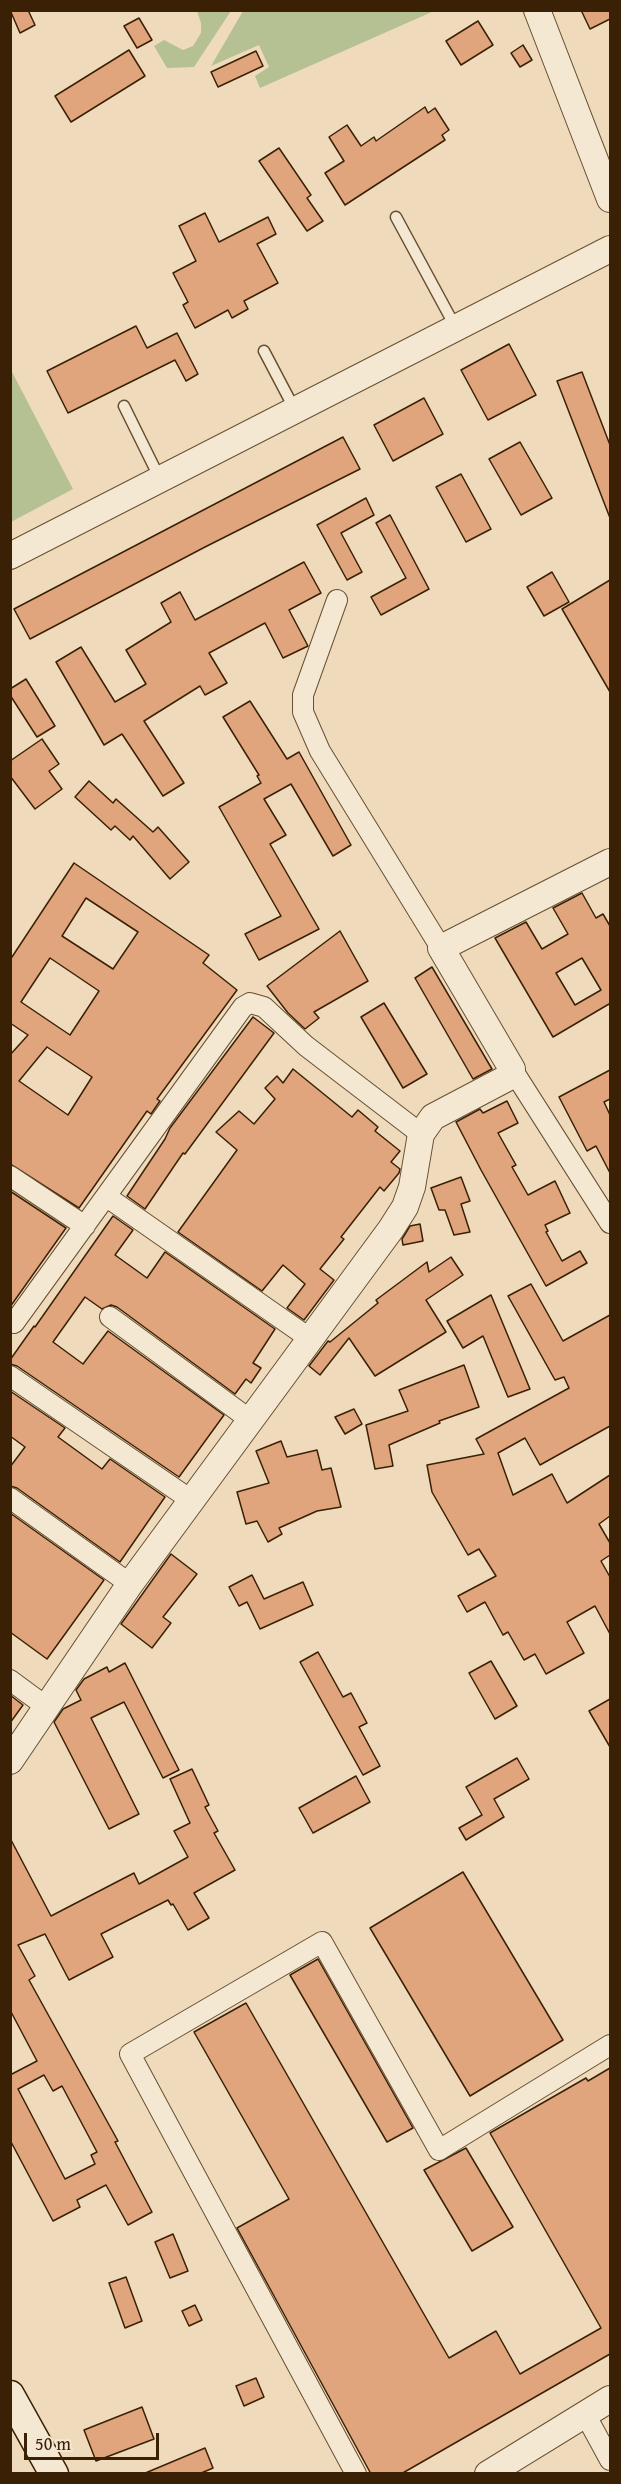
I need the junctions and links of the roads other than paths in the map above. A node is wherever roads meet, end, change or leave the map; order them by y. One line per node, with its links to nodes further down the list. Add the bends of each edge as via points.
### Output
1 (537, 10): 2 (street)
2 (610, 199)
3 (396, 217): 5 (lane)
4 (610, 249): 5 (street)
5 (456, 328): 8 (street)
6 (264, 351): 8 (lane)
7 (124, 406): 9 (lane)
8 (295, 411): 9 (street)
9 (160, 479): 10 (street)
10 (10, 555)
11 (337, 600): 13 (street, via 303,695 303,712 320,751)
12 (610, 862): 13 (street)
13 (441, 948): 14 (street)
14 (512, 1070): 15 (street, via 509,1077 433,1117); 18 (street)
15 (422, 1134): 17 (street, via 306,1046 264,1007 250,1003 243,1007); 22 (street, via 405,1207)
16 (10, 1176): 19 (street)
17 (106, 1197): 19 (street); 22 (street)
18 (610, 1223)
19 (85, 1226): 21 (street, via 14,1323)
20 (110, 1317): 24 (street)
21 (10, 1321)
22 (309, 1338): 24 (street)
23 (10, 1376): 26 (street)
24 (249, 1419): 26 (street)
25 (10, 1498): 27 (street)
26 (191, 1500): 27 (street)
27 (130, 1584): 29 (street)
28 (10, 1680): 29 (street)
29 (48, 1708): 30 (street)
30 (13, 1752)
31 (610, 2045): 37 (street, via 439,2150 322,1942 130,2054)
32 (10, 2395): 36 (main road)
33 (610, 2399): 34 (street)
34 (585, 2414): 35 (street); 38 (street)
35 (610, 2460)
36 (54, 2474)
37 (356, 2474)
38 (488, 2474)

